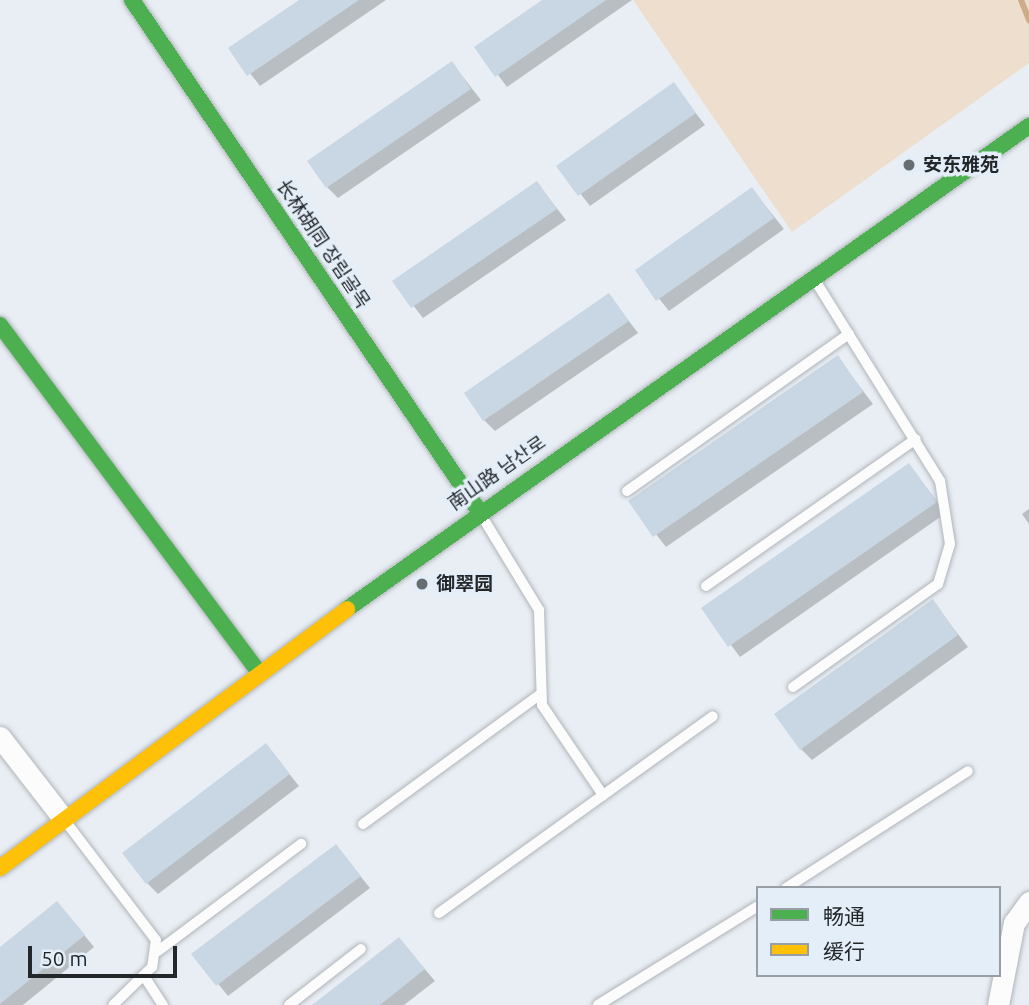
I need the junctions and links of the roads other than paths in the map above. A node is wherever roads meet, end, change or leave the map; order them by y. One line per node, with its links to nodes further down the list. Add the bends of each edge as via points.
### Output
1 (132, 0): 8 (street, 长林胡同 장림골목)
2 (1028, 131): 3 (street, 南山路 남산로)
3 (815, 280): 5 (lane); 8 (street, 南山路 남산로)
4 (0, 325): 10 (street)
5 (849, 334): 6 (lane); 7 (lane)
6 (916, 439): 9 (lane); 11 (lane, via 940,481 948,512 947,569 938,584)
7 (627, 491)
8 (479, 511): 10 (street, 南山路 남산로); 12 (lane, via 539,611)
9 (706, 586)
10 (258, 671): 17 (street, 南山路 남산로)
11 (793, 687)
12 (539, 695): 16 (lane); 18 (lane)
13 (713, 716): 16 (lane)
14 (0, 737): 17 (street)
15 (968, 771): 21 (lane)
16 (603, 795): 24 (lane)
17 (62, 817): 20 (street, 南山路 남산로); 26 (lane)
18 (363, 824)
19 (301, 844): 26 (lane)
20 (0, 868)
21 (789, 886)
22 (1029, 902): 32 (street, via 1014,923)
23 (756, 907): 31 (lane)
24 (439, 913)
25 (361, 949): 30 (lane)
26 (158, 951): 27 (lane)
27 (145, 976): 28 (lane); 29 (lane)
28 (113, 1005)
29 (163, 1005)
30 (289, 1005)
31 (598, 1005)
32 (999, 1005)

